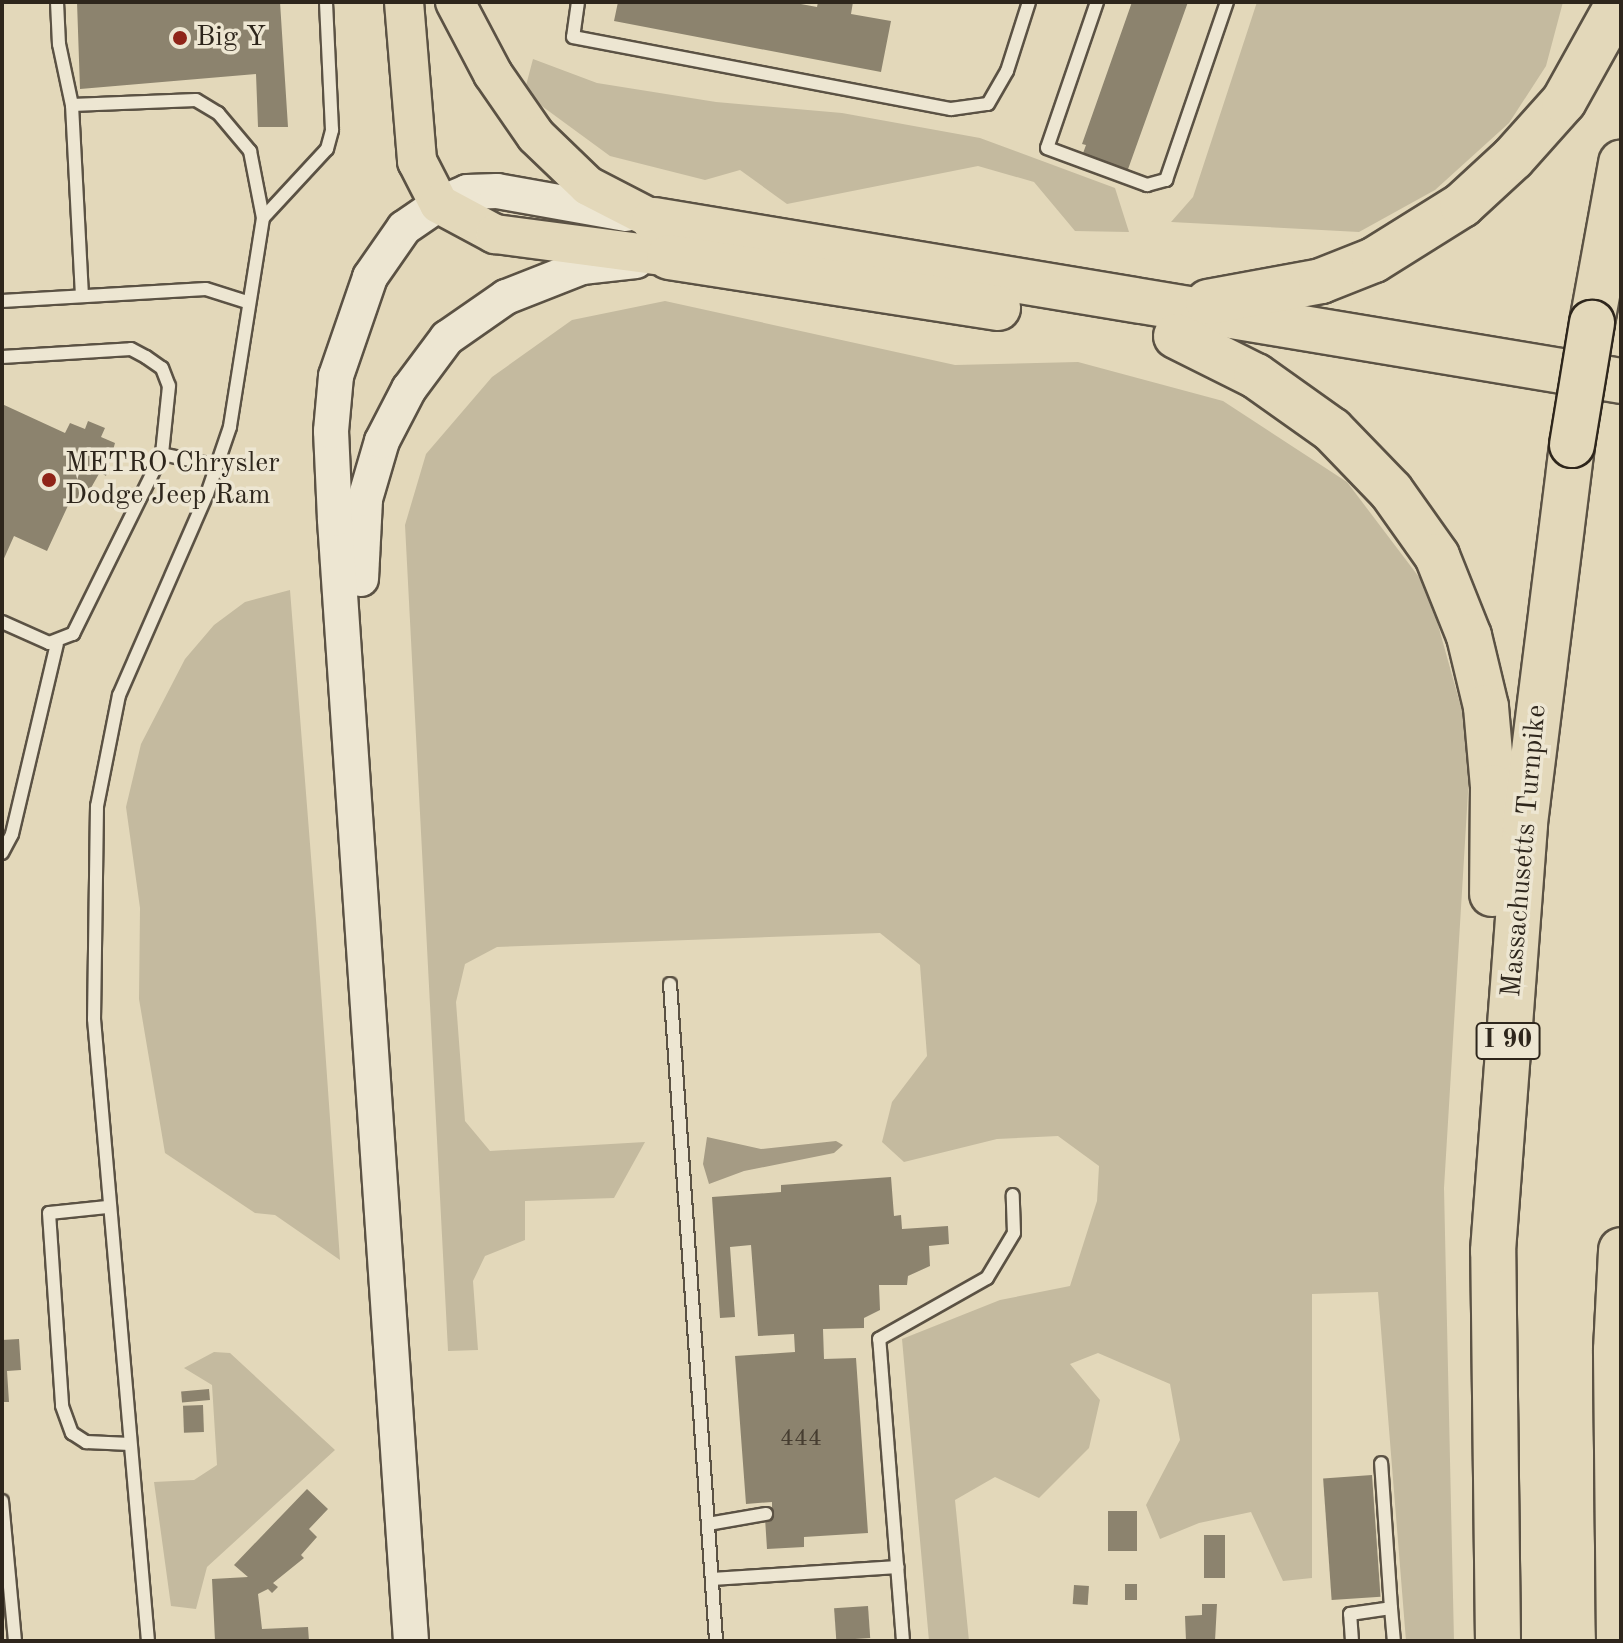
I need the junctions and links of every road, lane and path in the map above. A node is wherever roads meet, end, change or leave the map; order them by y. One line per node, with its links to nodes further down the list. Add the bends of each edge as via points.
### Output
1 (57, 2): 10 (lane, via 59,44)
2 (326, 2): 13 (lane, via 332,130 327,149)
3 (404, 2): 12 (main road, via 417,161)
4 (455, 2): 14 (main road, via 493,74 536,136 588,186)
5 (578, 2): 6 (lane, via 573,37 951,109 988,104 1007,71)
6 (1029, 2)
7 (1097, 2): 8 (lane, via 1047,148 1147,185 1166,180)
8 (1227, 2)
9 (1619, 2): 18 (highway, via 1564,101 1513,158 1421,234 1321,281)
10 (72, 105): 13 (lane, via 196,100 218,113 250,151); 15 (lane)
11 (1621, 163): 31 (highway, Massachusetts Turnpike / I 90, bridge, via 1572,445 1525,823)
12 (439, 204): 14 (main road, via 495,234); 45 (main road, via 404,228 370,277 340,363 331,431)
13 (263, 218): 17 (lane)
14 (662, 238): 18 (highway); 46 (main road, via 506,297 447,338 409,389 382,441 365,499 360,567)
15 (82, 296): 16 (lane); 17 (lane, via 206,289)
16 (2, 301)
17 (247, 302): 23 (lane, via 241,373)
18 (1173, 322): 20 (highway); 21 (highway); 31 (highway, via 1342,440 1391,491 1437,556 1469,636 1486,707 1493,787 1488,1051)
19 (2, 357): 22 (lane, via 131,349 146,357 162,368 169,386)
20 (1621, 381)
21 (1621, 404)
22 (162, 454): 23 (lane); 25 (lane, via 73,634)
23 (217, 466): 29 (lane, via 124,683 102,761 94,1019)
24 (2, 622): 25 (lane)
25 (57, 644): 26 (lane, via 12,834)
26 (2, 853)
27 (670, 984): 37 (lane)
28 (1013, 1195): 38 (lane, via 1014,1233 987,1278 879,1339)
29 (107, 1207): 32 (lane); 32 (lane, via 49,1213 62,1406 72,1433 86,1442)
30 (1621, 1250): 34 (highway)
31 (1493, 1251): 51 (highway, Massachusetts Turnpike / I 90)
32 (130, 1444): 44 (lane)
33 (1381, 1463): 40 (lane)
34 (1619, 1471): 42 (highway)
35 (2, 1501): 41 (lane)
36 (766, 1514): 37 (lane)
37 (708, 1524): 39 (lane)
38 (898, 1567): 39 (lane); 48 (lane)
39 (712, 1579): 47 (lane)
40 (1391, 1608): 49 (lane, via 1350,1614); 50 (lane)
41 (8, 1615): 43 (lane)
42 (1619, 1638)
43 (15, 1641)
44 (148, 1641)
45 (411, 1641)
46 (432, 1641)
47 (716, 1641)
48 (903, 1641)
49 (1352, 1641)
50 (1394, 1641)
51 (1498, 1641)

